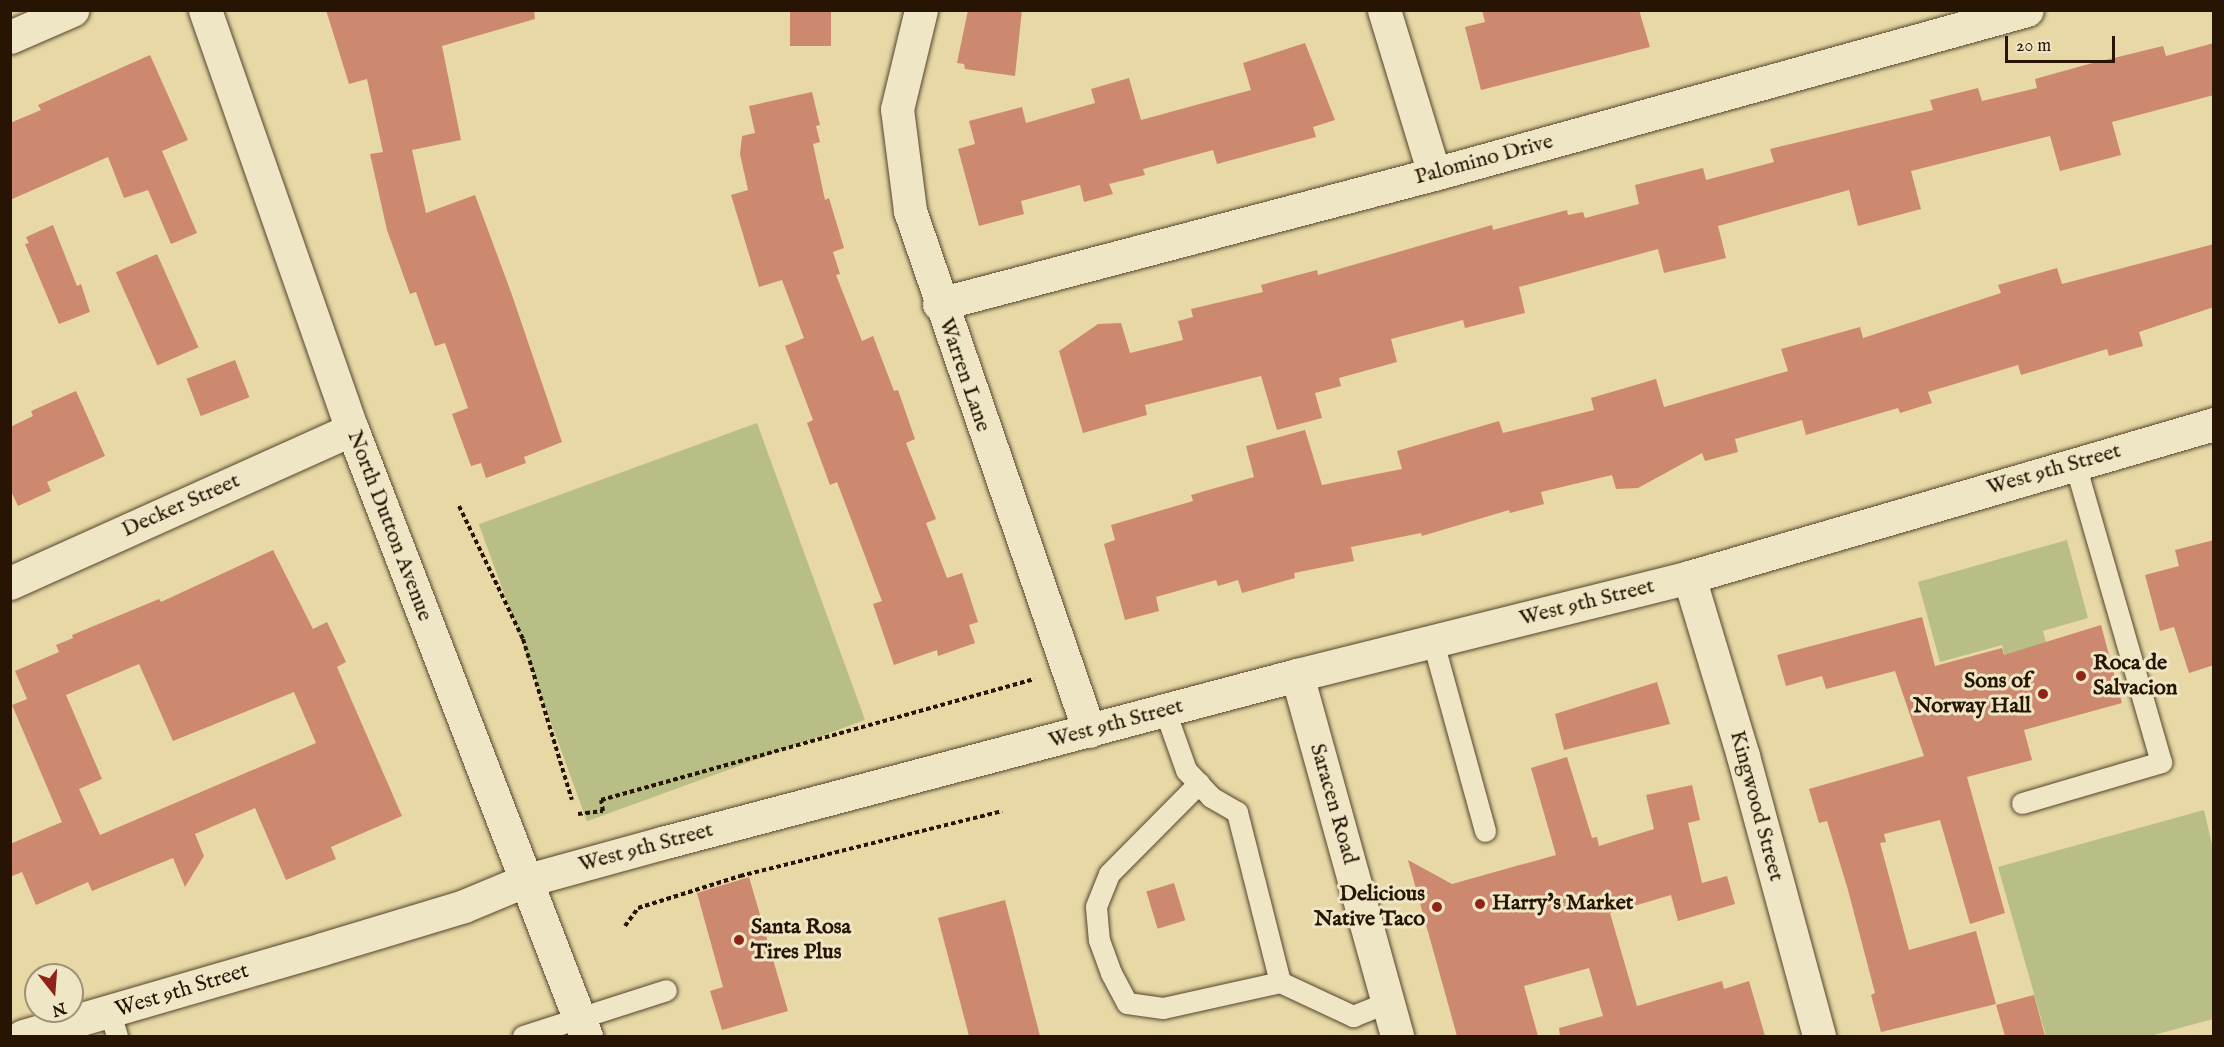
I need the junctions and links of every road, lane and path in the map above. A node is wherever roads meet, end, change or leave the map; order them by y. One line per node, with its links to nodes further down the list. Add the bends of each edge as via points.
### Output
1 (72, 10): 6 (street)
2 (205, 10): 10 (street, North Dutton Avenue)
3 (921, 10): 8 (street, Warren Lane, via 897,110 910,211)
4 (1384, 10): 7 (street)
5 (2027, 10): 7 (street, Palomino Drive)
6 (10, 37)
7 (1434, 174): 8 (street, Palomino Drive)
8 (939, 304): 19 (street, Warren Lane)
9 (2214, 424): 11 (street, West 9th Street)
10 (352, 429): 14 (street, Decker Street); 26 (street, North Dutton Avenue)
11 (2075, 464): 13 (street, West 9th Street); 22 (lane, via 2161,762)
12 (459, 506): 21 (path, via 523,639)
13 (1689, 577): 15 (street, West 9th Street); 36 (street, Kingwood Street, via 1743,756)
14 (10, 583)
15 (1433, 642): 16 (street, West 9th Street); 25 (lane)
16 (1297, 675): 18 (street, West 9th Street); 30 (street, Saracen Road)
17 (1034, 679): 24 (path, via 601,800 603,811)
18 (1165, 711): 19 (street, West 9th Street); 20 (lane, via 1181,762)
19 (1089, 731): 26 (street, West 9th Street)
20 (1198, 783): 28 (lane, via 1211,797 1237,812); 28 (lane, via 1109,874 1096,906 1100,940 1111,973 1127,1003 1163,1008)
21 (572, 800)
22 (2022, 803)
23 (1002, 811): 27 (path, via 740,876 638,908)
24 (578, 814)
25 (1485, 831)
26 (525, 881): 31 (street, West 9th Street); 32 (street, North Dutton Avenue)
27 (625, 926)
28 (1280, 982): 30 (lane, via 1353,1016)
29 (666, 990): 32 (lane)
30 (1388, 1002): 35 (street, Saracen Road)
31 (114, 1025): 33 (street, West 9th Street)
32 (583, 1027): 34 (lane)
33 (23, 1036)
34 (523, 1036)
35 (1397, 1036)
36 (1819, 1036)

